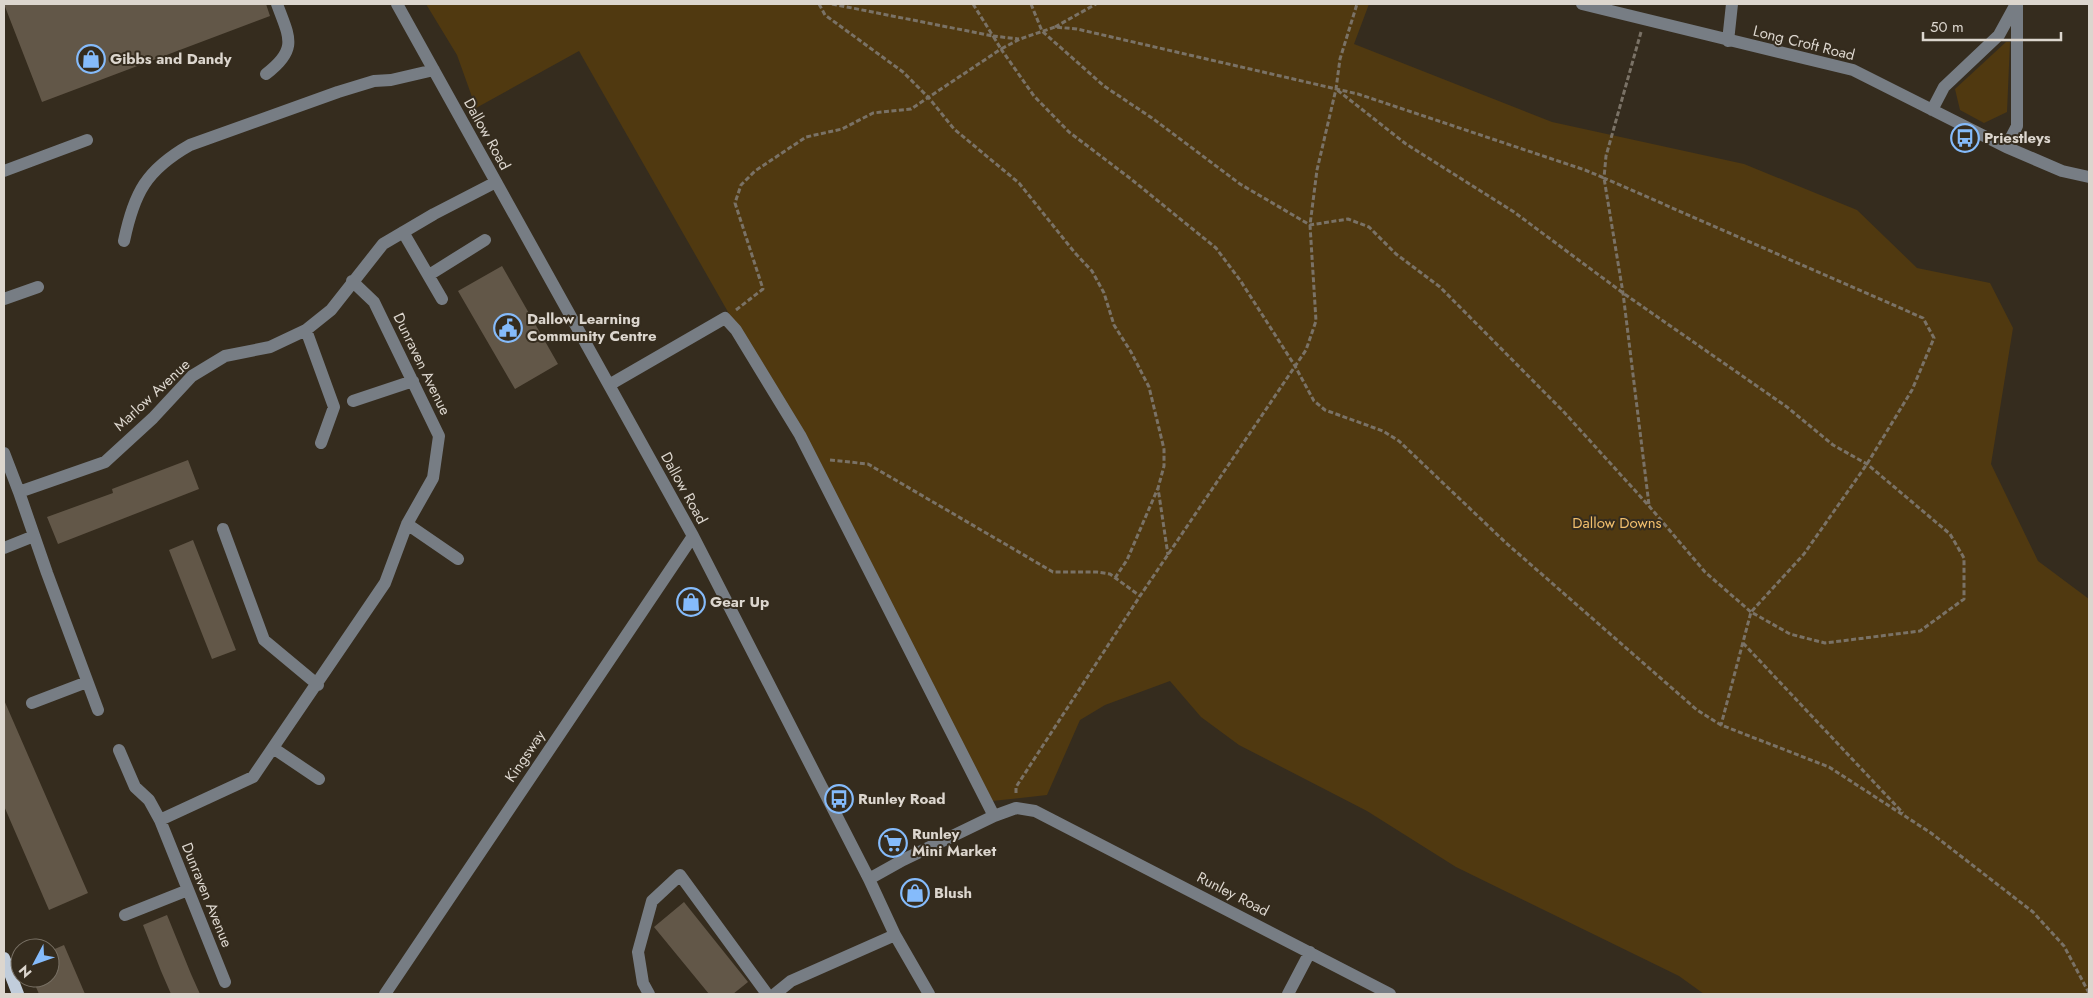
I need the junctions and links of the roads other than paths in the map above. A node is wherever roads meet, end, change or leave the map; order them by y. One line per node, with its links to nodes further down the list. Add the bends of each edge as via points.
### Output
1 (277, 4): 8 (street, via 290,39 286,54)
2 (397, 4): 7 (street, Dallow Road)
3 (1582, 4): 6 (street, Long Croft Road)
4 (1732, 4): 6 (street)
5 (2016, 4): 9 (street, via 1999,35 1944,87); 11 (street, via 2017,126)
6 (1728, 41): 9 (street, Long Croft Road, via 1854,70)
7 (434, 70): 14 (street, Dallow Road); 17 (street, via 356,86 190,145 157,169 139,191)
8 (266, 74)
9 (1932, 110): 11 (street, Long Croft Road)
10 (87, 140): 12 (street)
11 (2006, 147): 13 (street, Long Croft Road, via 2062,171)
12 (4, 171)
13 (2089, 177)
14 (496, 182): 15 (street, Marlow Avenue); 25 (street, Dallow Road)
15 (403, 232): 18 (street); 19 (street, Marlow Avenue, via 383,244)
16 (484, 240): 18 (street)
17 (124, 241)
18 (429, 275): 22 (street)
19 (352, 281): 23 (street, Marlow Avenue, via 330,310); 24 (street, Dunraven Avenue, via 374,302)
20 (38, 287): 21 (street)
21 (4, 299)
22 (442, 299)
23 (306, 330): 27 (street, via 334,408); 30 (street, Marlow Avenue, via 270,347 225,356 192,376 105,462)
24 (413, 381): 26 (street); 31 (street, Dunraven Avenue, via 439,436 434,478)
25 (609, 385): 34 (street, Dallow Road); 44 (street, via 726,318 800,435)
26 (353, 401)
27 (321, 443)
28 (4, 453): 29 (street)
29 (7, 471): 30 (street)
30 (19, 492): 33 (street)
31 (407, 524): 36 (street); 38 (street, Dunraven Avenue, via 385,583)
32 (223, 529): 38 (street, via 264,640)
33 (34, 536): 35 (street); 37 (street)
34 (693, 536): 46 (street, Dallow Road); 54 (street, Kingsway)
35 (4, 548)
36 (458, 559)
37 (87, 682): 39 (street); 40 (street)
38 (318, 685): 41 (street, Dunraven Avenue)
39 (32, 703)
40 (98, 710)
41 (273, 748): 43 (street); 45 (street, Dunraven Avenue, via 253,777)
42 (119, 750): 45 (street, Dunraven Avenue, via 135,787 149,800)
43 (319, 779)
44 (994, 816): 46 (street); 50 (street, Runley Road, via 1016,808 1035,811)
45 (160, 820): 47 (street, Dunraven Avenue)
46 (870, 879): 49 (street, Dallow Road)
47 (188, 890): 48 (street); 52 (street, Dunraven Avenue)
48 (125, 915)
49 (895, 935): 57 (street, via 791,981); 58 (street, Dallow Road)
50 (1310, 952): 59 (street); 60 (street, Runley Road)
51 (4, 958): 53 (main road)
52 (225, 982)
53 (18, 994)
54 (385, 994)
55 (648, 994): 56 (street, via 642,983 638,952 652,901 680,875)
56 (767, 994)
57 (775, 994)
58 (929, 994)
59 (1288, 994)
60 (1390, 994)

